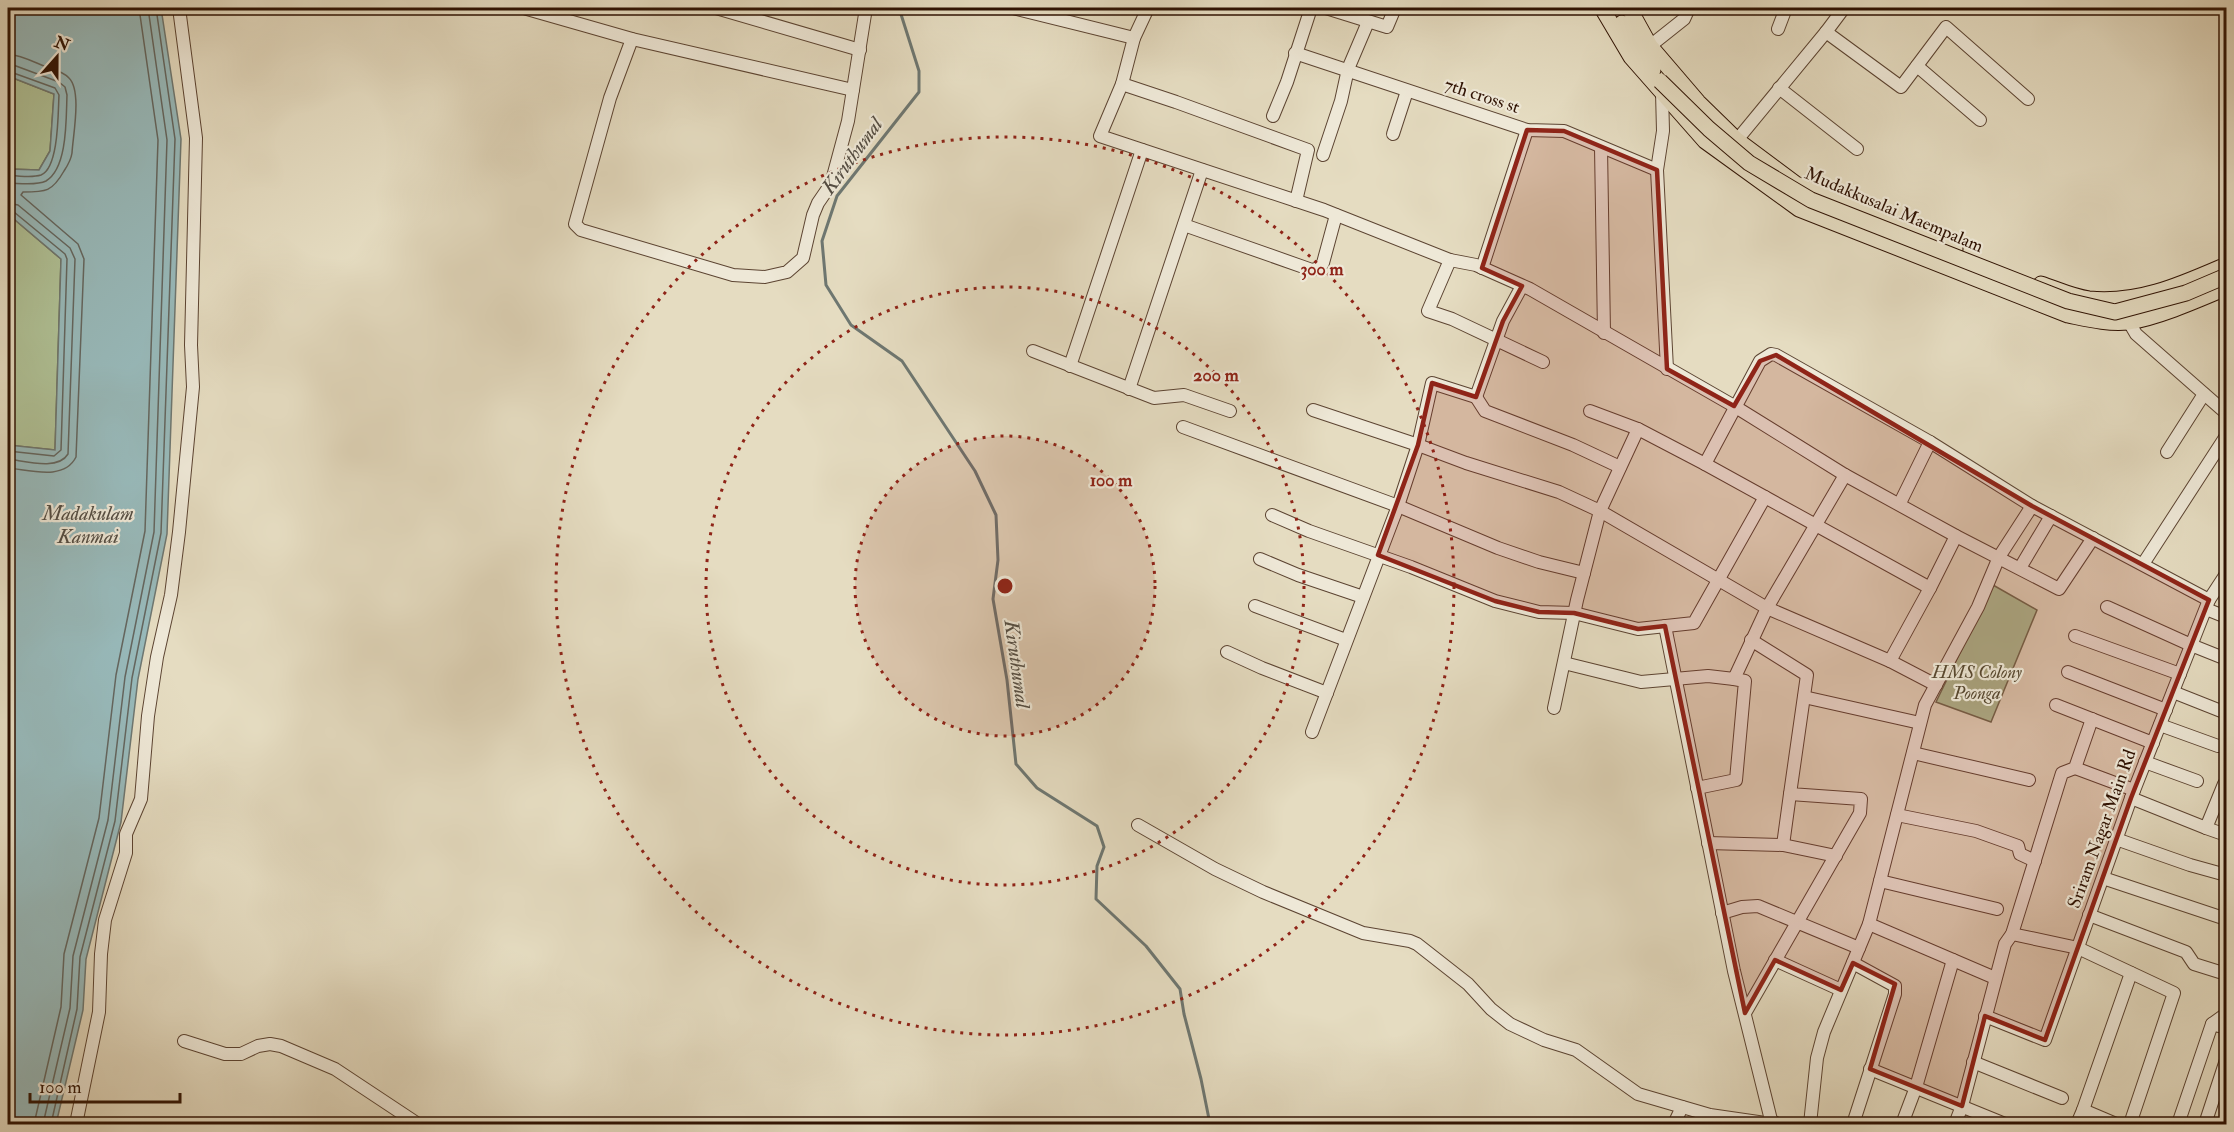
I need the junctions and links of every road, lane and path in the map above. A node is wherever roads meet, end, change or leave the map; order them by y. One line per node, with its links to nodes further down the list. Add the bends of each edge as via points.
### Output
1 (179, 8): 185 (street, via 196,138 193,387 179,532 150,704 141,799 126,834 126,853 105,920 99,1012)
2 (716, 8): 22 (street)
3 (866, 8): 22 (street)
4 (1012, 8): 19 (street)
5 (1148, 8): 19 (street)
6 (1311, 8): 23 (street)
7 (1326, 8): 16 (street)
8 (1395, 8): 16 (street, via 1387,27)
9 (1602, 8): 27 (main road, via 1631,57)
10 (1612, 8): 27 (main road, Mudakkusalai Maempalam)
11 (1629, 8): 21 (main road)
12 (1689, 8): 21 (street, via 1684,19)
13 (1786, 8): 17 (street)
14 (1844, 8): 18 (street)
15 (527, 9): 20 (street)
16 (1368, 22): 25 (street)
17 (1778, 29)
18 (1826, 32): 24 (street, via 1900,87); 28 (street)
19 (1134, 38): 26 (street)
20 (632, 39): 29 (street); 29 (street, via 610,98 575,224 581,230 733,275 765,277 787,272 803,258 813,215 831,184)
21 (1650, 46): 32 (main road)
22 (860, 50): 29 (street)
23 (1295, 53): 25 (street, 7th cross st); 33 (street)
24 (1917, 66): 31 (street, via 1946,27); 34 (street)
25 (1348, 69): 30 (street, 7th cross st); 43 (street)
26 (1122, 84): 42 (street, via 1100,136); 46 (street, via 1308,150)
27 (1661, 86): 35 (main road); 37 (street); 52 (main road, Mudakkusalai Maempalam, bridge, via 1749,163 1811,200 2068,301 2115,312 2186,293)
28 (1779, 88): 39 (street); 41 (street)
29 (853, 90)
30 (1407, 91): 36 (street, 7th cross st); 38 (street)
31 (2028, 99)
32 (1709, 112): 35 (main road); 39 (main road)
33 (1273, 116)
34 (1980, 120)
35 (1689, 122): 37 (street); 56 (main road, via 1706,141 1799,209 2068,315)
36 (1527, 130): 40 (street, 7th cross st, via 1564,131); 51 (street)
37 (1663, 130): 45 (street)
38 (1393, 134)
39 (1737, 140): 55 (main road, via 1796,184 2037,283 2087,298)
40 (1601, 147): 45 (street, 7th cross st); 57 (street)
41 (1857, 149)
42 (1142, 150): 44 (street); 61 (street)
43 (1323, 155)
44 (1202, 170): 46 (street); 48 (street)
45 (1657, 170): 62 (street)
46 (1296, 201): 47 (street)
47 (1336, 215): 48 (street, via 1323,263 1312,270); 49 (street)
48 (1184, 225): 63 (street)
49 (1450, 260): 51 (street); 58 (street, via 1428,311)
50 (2226, 265): 55 (main road, via 2147,296)
51 (1482, 268): 53 (street)
52 (2226, 276)
53 (1522, 286): 57 (street); 58 (street)
54 (2226, 288): 56 (main road)
55 (2126, 300): 56 (main road)
56 (2129, 322): 64 (street, via 2136,334)
57 (1604, 333): 62 (street)
58 (1496, 340): 60 (street); 65 (street)
59 (1033, 351): 61 (street)
60 (1543, 362)
61 (1070, 366): 63 (street)
62 (1667, 369): 66 (street)
63 (1129, 388): 68 (street, via 1154,398 1184,395)
64 (2204, 394): 70 (street); 76 (street)
65 (1476, 397): 75 (street, via 1432,382); 78 (street, via 1485,411)
66 (1734, 406): 74 (street, via 1760,361 1771,354); 77 (street); 79 (street)
67 (1313, 410): 75 (street)
68 (1230, 411)
69 (1590, 411): 72 (street)
70 (2226, 413)
71 (1183, 427): 82 (street)
72 (1638, 429): 77 (street); 78 (street)
73 (2226, 436): 93 (street)
74 (1930, 442): 81 (street); 83 (street)
75 (1418, 445): 82 (street); 84 (street, via 1559,492)
76 (2167, 452)
77 (1705, 464): 80 (street)
78 (1620, 467): 84 (street)
79 (1845, 475): 81 (street); 87 (street)
80 (1765, 497): 87 (street); 97 (street)
81 (1900, 503): 88 (street)
82 (1398, 506): 90 (street); 95 (street, via 1498,548)
83 (2032, 506): 86 (street); 91 (street)
84 (1600, 511): 95 (street); 97 (street)
85 (1272, 515): 90 (street)
86 (2051, 516): 89 (street); 94 (street)
87 (1816, 525): 98 (street); 103 (street)
88 (1956, 536): 91 (street); 98 (street)
89 (2093, 538): 93 (street); 94 (street, via 2060,589)
90 (1378, 555): 99 (street); 104 (street, via 1495,601 1539,612)
91 (1999, 556): 94 (street); 119 (street, via 1978,607)
92 (1260, 559): 99 (street)
93 (2144, 564): 100 (street)
94 (2020, 568)
95 (1584, 573): 104 (street)
96 (2226, 574): 100 (street, Sriram Nagar Main Rd)
97 (1717, 580): 103 (street); 106 (street, via 1694,623)
98 (1930, 588): 113 (street)
99 (1363, 597): 108 (street)
100 (2207, 604): 105 (street); 110 (street, Sriram Nagar Main Rd)
101 (1255, 606): 108 (street)
102 (2108, 607): 110 (street)
103 (1767, 608): 109 (street); 113 (street)
104 (1574, 613): 106 (street, via 1638,629); 114 (street)
105 (2226, 617)
106 (1665, 626): 117 (street)
107 (2075, 636): 116 (street)
108 (1346, 640): 121 (street)
109 (1751, 640): 118 (street); 122 (street, via 1807,675)
110 (2191, 645): 112 (street); 116 (street, Sriram Nagar Main Rd)
111 (1227, 652): 121 (street)
112 (2226, 659)
113 (1890, 661): 119 (street)
114 (1564, 663): 117 (street, via 1641,682); 124 (street)
115 (2068, 672): 125 (street)
116 (2180, 674): 120 (street, Sriram Nagar Main Rd)
117 (1675, 679): 118 (street); 139 (street)
118 (1734, 679): 139 (street, via 1745,681 1736,780)
119 (1936, 685): 128 (street)
120 (2173, 692): 125 (street, Sriram Nagar Main Rd); 126 (street)
121 (1327, 693): 130 (street)
122 (1804, 697): 128 (street); 140 (street)
123 (2056, 705): 127 (street)
124 (1554, 708)
125 (2166, 710): 129 (street, Sriram Nagar Main Rd)
126 (2226, 713)
127 (2092, 719): 131 (street); 135 (street)
128 (1920, 723): 133 (street)
129 (2160, 725): 131 (street, Sriram Nagar Main Rd); 132 (street)
130 (1312, 732)
131 (2153, 743): 134 (street, Sriram Nagar Main Rd)
132 (2218, 746)
133 (1913, 753): 136 (street); 142 (street)
134 (2145, 762): 137 (street); 141 (street, Sriram Nagar Main Rd)
135 (2075, 768): 141 (street); 150 (street, via 2062,773)
136 (2029, 780)
137 (2197, 781)
138 (2226, 784): 144 (street)
139 (1697, 788): 147 (street)
140 (1790, 794): 148 (street); 149 (street, via 1861,799 1860,813)
141 (2132, 794): 144 (street); 146 (street, Sriram Nagar Main Rd)
142 (1897, 815): 150 (street, via 1994,836 2018,846 2020,854); 153 (street)
143 (1138, 825): 182 (street, via 1263,892 1363,933 1417,944 1510,1024 1576,1050 1638,1094)
144 (2206, 828): 145 (street)
145 (2226, 835)
146 (2116, 839): 151 (street); 152 (street, Sriram Nagar Main Rd)
147 (1708, 843): 148 (street); 155 (street)
148 (1783, 845): 149 (street)
149 (1836, 856): 158 (street)
150 (2035, 861): 160 (street)
151 (2226, 874)
152 (2103, 878): 156 (street, Sriram Nagar Main Rd); 157 (street)
153 (1880, 881): 154 (street); 159 (street)
154 (1997, 909)
155 (1722, 913): 158 (street, via 1758,906); 170 (street)
156 (2090, 915): 162 (street, Sriram Nagar Main Rd); 167 (street, via 2186,952 2194,964)
157 (2226, 919)
158 (1797, 922): 161 (street); 163 (street)
159 (1869, 924): 161 (street); 164 (street)
160 (2012, 934): 162 (street); 168 (street)
161 (1859, 948): 165 (street)
162 (2078, 948): 166 (street); 172 (street, Sriram Nagar Main Rd, via 2045,1040)
163 (1775, 960): 169 (street); 170 (street)
164 (1953, 960): 168 (street); 179 (street)
165 (1853, 963): 169 (street); 178 (street, via 1895,986)
166 (2131, 973): 183 (street); 197 (street, via 2174,993)
167 (2226, 974)
168 (1995, 978): 172 (street)
169 (1841, 990): 190 (street, via 1817,1058)
170 (1745, 1013): 189 (street, via 1771,1120)
171 (2226, 1014): 173 (street)
172 (1984, 1016): 177 (street)
173 (2212, 1024): 174 (street); 198 (street)
174 (2226, 1028)
175 (184, 1041): 186 (street, via 225,1054 241,1054 270,1044 281,1046 335,1069)
176 (2226, 1060): 199 (street)
177 (1973, 1062): 180 (street); 181 (street)
178 (1870, 1069): 179 (street); 191 (street)
179 (1916, 1087): 181 (street); 192 (street)
180 (2062, 1098)
181 (1962, 1106): 193 (street); 194 (street)
182 (1682, 1107): 184 (street); 187 (street)
183 (2083, 1110): 195 (street); 196 (street)
184 (1751, 1124): 188 (street)
185 (76, 1125)
186 (418, 1125)
187 (1674, 1125)
188 (1772, 1125)
189 (1777, 1125)
190 (1810, 1125)
191 (1853, 1125)
192 (1902, 1125)
193 (1955, 1125)
194 (2005, 1125)
195 (2077, 1125)
196 (2116, 1125)
197 (2130, 1125)
198 (2178, 1125)
199 (2205, 1125)

